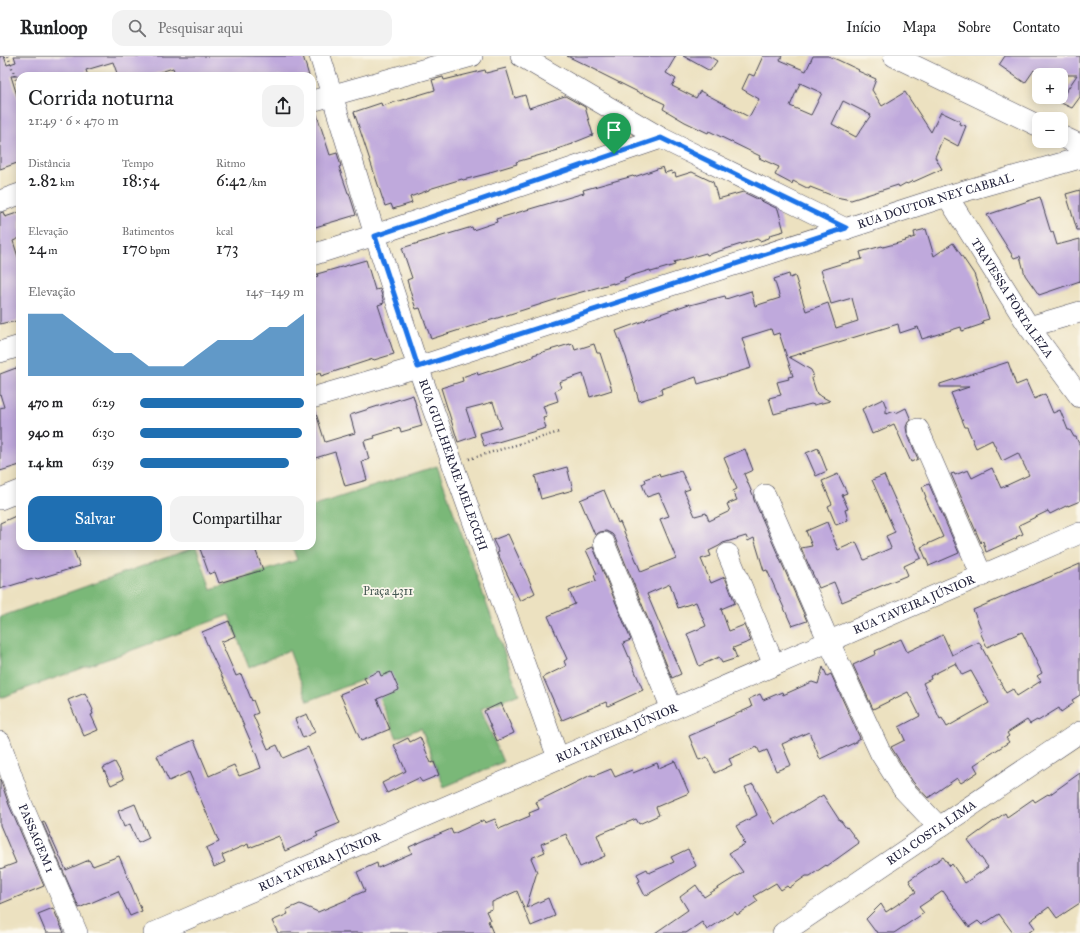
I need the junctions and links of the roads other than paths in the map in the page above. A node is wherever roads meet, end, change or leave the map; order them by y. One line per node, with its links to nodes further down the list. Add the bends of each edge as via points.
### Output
1 (320, 56): 6 (street, RUA GUILHERME MELECCHI)
2 (472, 56): 6 (street)
3 (521, 56): 8 (street)
4 (894, 56): 5 (street)
5 (923, 62): 7 (street)
6 (322, 98): 16 (street, RUA GUILHERME MELECCHI)
7 (1032, 122)
8 (661, 138): 15 (street); 16 (street)
9 (1068, 139): 10 (street)
10 (1080, 145)
11 (1080, 158): 13 (street, RUA DOUTOR NEY CABRAL)
12 (16, 195): 14 (street)
13 (947, 196): 15 (street, RUA DOUTOR NEY CABRAL); 19 (street, TRAVESSA FORTALEZA)
14 (0, 201)
15 (846, 228): 22 (street, RUA DOUTOR NEY CABRAL)
16 (375, 236): 17 (street); 22 (street, RUA GUILHERME MELECCHI)
17 (316, 254)
18 (1080, 312): 19 (street)
19 (1029, 327): 23 (street, TRAVESSA FORTALEZA)
20 (16, 347): 21 (street)
21 (0, 352)
22 (418, 367): 24 (street, RUA DOUTOR NEY CABRAL); 38 (street, RUA GUILHERME MELECCHI)
23 (1079, 393)
24 (316, 397)
25 (918, 429): 32 (street)
26 (16, 493): 28 (street)
27 (765, 495): 33 (street)
28 (0, 499)
29 (1080, 533): 32 (street, RUA TAVEIRA JÚNIOR)
30 (604, 542): 35 (street)
31 (728, 554): 34 (street)
32 (982, 576): 33 (street, RUA TAVEIRA JÚNIOR)
33 (829, 642): 34 (street, RUA TAVEIRA JÚNIOR); 39 (street, via 881,754 903,788)
34 (774, 665): 35 (street, RUA TAVEIRA JÚNIOR)
35 (672, 709): 38 (street, RUA TAVEIRA JÚNIOR)
36 (1080, 732): 39 (street, RUA COSTA LIMA)
37 (0, 742): 41 (street, PASSAGEM 1, via 20,800)
38 (558, 758): 40 (street, RUA TAVEIRA JÚNIOR)
39 (939, 827): 42 (street, RUA COSTA LIMA)
40 (158, 932)
41 (77, 933)
42 (783, 933)

